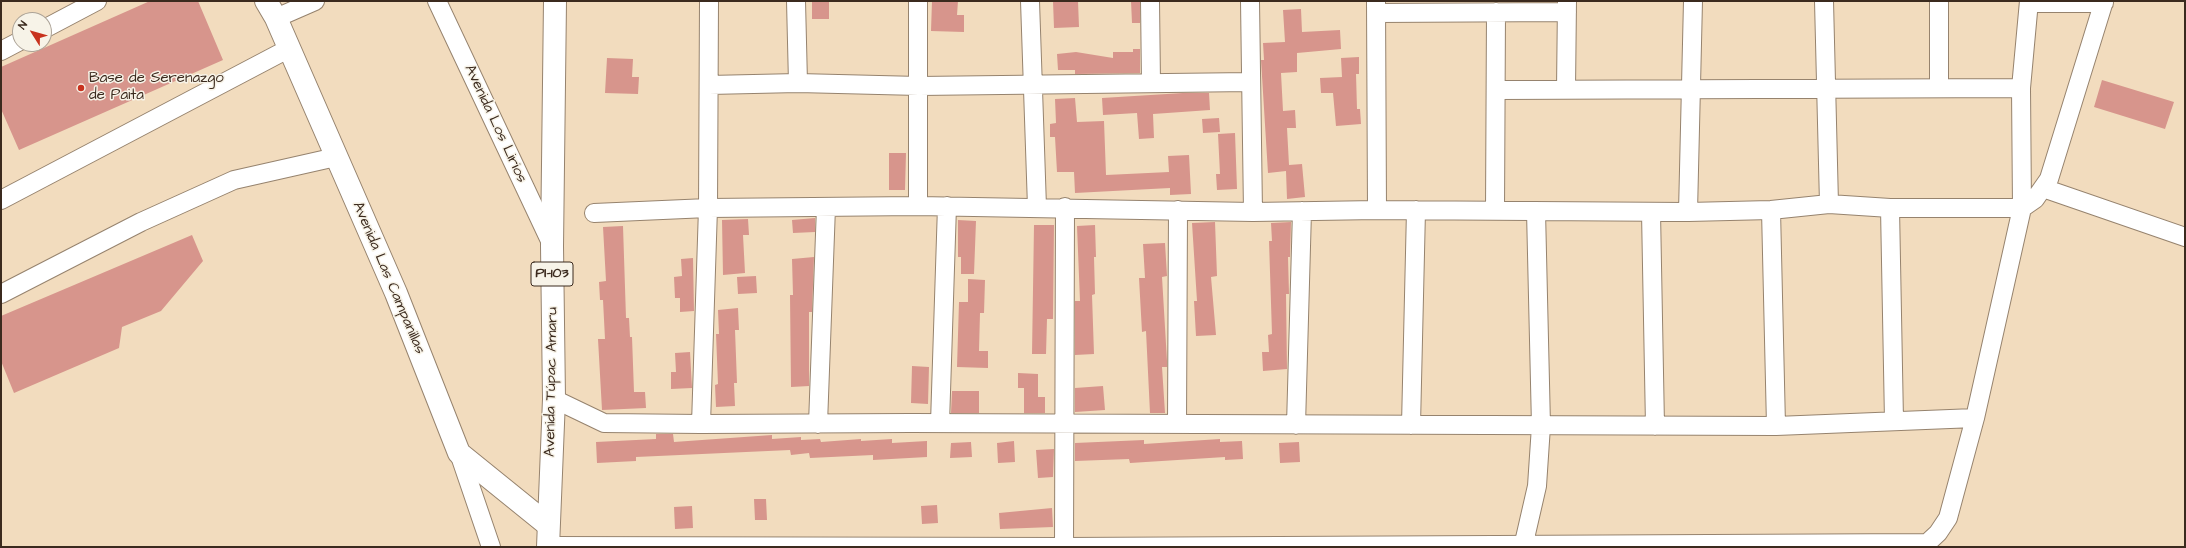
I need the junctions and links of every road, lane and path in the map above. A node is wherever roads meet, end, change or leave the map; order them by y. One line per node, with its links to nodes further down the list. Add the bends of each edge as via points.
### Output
1 (315, 1): 18 (street)
2 (438, 1): 60 (street, Avenida Los Lirios)
3 (555, 1): 60 (street, Avenida Túpac Amaru / PI-103)
4 (709, 1): 28 (street)
5 (796, 1): 25 (street)
6 (918, 1): 29 (street)
7 (1030, 1): 27 (street)
8 (1150, 1): 26 (street)
9 (1250, 1): 24 (street)
10 (1693, 1): 30 (street)
11 (1824, 1): 31 (street)
12 (1939, 1): 32 (street)
13 (2029, 2): 14 (street); 33 (street)
14 (2104, 2): 37 (street, via 2049,179)
15 (90, 3): 20 (street)
16 (1567, 6): 19 (street); 34 (street)
17 (1376, 7): 19 (street); 49 (street)
18 (271, 10): 22 (street, Avenida Las Campanillas)
19 (1496, 12): 35 (street)
20 (52, 24)
21 (12, 45): 23 (street)
22 (288, 49): 36 (street, Avenida Las Campanillas); 38 (street)
23 (1, 51)
24 (1250, 82): 26 (street); 55 (street)
25 (798, 83): 28 (street); 29 (street)
26 (1151, 83): 27 (street)
27 (1032, 84): 29 (street); 43 (street)
28 (709, 85): 44 (street)
29 (919, 86): 40 (street)
30 (1691, 88): 31 (street); 34 (street); 57 (street)
31 (1826, 88): 32 (street); 39 (street)
32 (1940, 88): 33 (street)
33 (2021, 88): 47 (street)
34 (1566, 89): 35 (street)
35 (1496, 90): 53 (street)
36 (336, 157): 61 (street, via 234,180 141,222); 75 (street, Avenida Las Campanillas, via 396,293)
37 (2043, 188): 47 (street, via 2035,199); 59 (street)
38 (1, 200)
39 (1829, 204): 46 (street); 51 (street)
40 (918, 206): 41 (street); 42 (street)
41 (947, 206): 43 (street); 65 (street)
42 (826, 207): 44 (street); 67 (street)
43 (1036, 207): 45 (street)
44 (708, 208): 58 (street); 66 (street)
45 (1065, 208): 48 (street); 68 (street)
46 (1890, 208): 47 (street); 64 (street)
47 (2022, 208): 63 (street)
48 (1178, 210): 55 (street); 69 (street)
49 (1378, 210): 50 (street); 52 (street)
50 (1416, 210): 53 (street); 71 (street)
51 (1771, 210): 57 (street); 74 (street)
52 (1302, 211): 55 (street); 70 (street)
53 (1495, 211): 54 (street)
54 (1536, 211): 56 (street); 72 (street)
55 (1253, 212)
56 (1651, 212): 57 (street); 73 (street)
57 (1688, 212)
58 (594, 213)
59 (2185, 237)
60 (552, 246): 62 (street, Avenida Túpac Amaru / PI-103)
61 (1, 294)
62 (554, 399): 66 (street, via 604,423); 76 (street, Avenida Túpac Amaru / PI-103)
63 (1975, 418): 64 (street); 77 (street, via 1948,518 1938,533)
64 (1894, 421): 74 (street)
65 (940, 423): 67 (street); 68 (street)
66 (701, 424): 67 (street)
67 (818, 424)
68 (1064, 424): 69 (street); 81 (street)
69 (1178, 424): 70 (street)
70 (1296, 425): 71 (street)
71 (1411, 425): 72 (street)
72 (1541, 426): 73 (street); 78 (street, via 1536,486)
73 (1655, 426): 74 (street)
74 (1776, 426)
75 (459, 453): 76 (street, Avenida Las Campanillas); 79 (street)
76 (548, 525): 80 (street, Avenida Túpac Amaru / PI-103)
77 (1924, 545): 78 (street)
78 (1523, 546): 81 (street)
79 (491, 547)
80 (548, 547): 81 (street)
81 (1064, 547)

